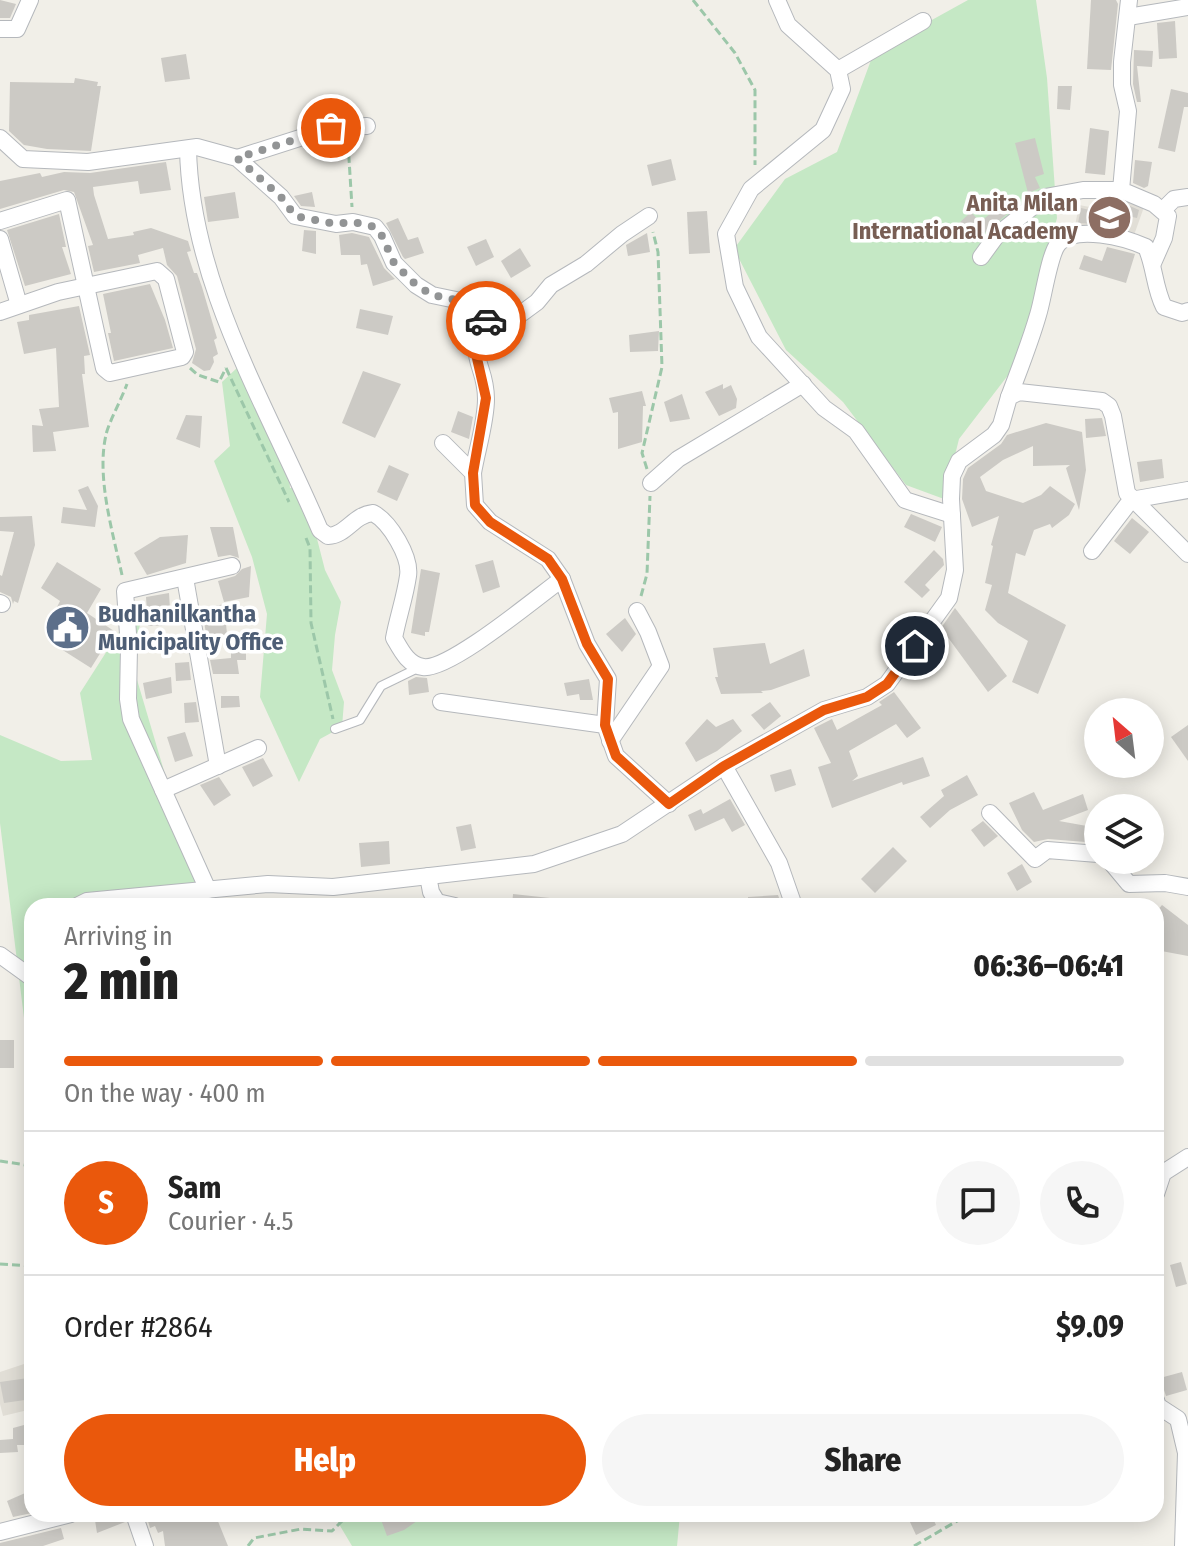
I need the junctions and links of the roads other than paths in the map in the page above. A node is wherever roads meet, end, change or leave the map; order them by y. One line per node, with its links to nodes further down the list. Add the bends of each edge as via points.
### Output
1 (30, 0): 6 (street, via 17,29)
2 (777, 0): 7 (street, via 788,25)
3 (1188, 7): 4 (street)
4 (1129, 9): 12 (street, via 1122,62 1128,111)
5 (923, 21): 7 (street)
6 (0, 29)
7 (838, 70): 25 (street, via 842,89 823,130 755,185 726,234 735,287 759,337)
8 (367, 126): 11 (street, via 331,128)
9 (0, 138): 10 (street, via 23,159 88,162)
10 (188, 149): 11 (street); 39 (street, via 189,189 222,316 320,530 340,536 364,514 373,513 396,537 409,573 394,638 406,658)
11 (237, 158): 24 (street, via 295,216 375,227 394,263 416,285 432,295 480,305)
12 (1121, 190): 14 (street); 18 (street, via 1045,197 997,235)
13 (1188, 197): 14 (street, via 1174,199)
14 (1163, 210): 19 (street, via 1168,216 1164,238)
15 (649, 216): 24 (street, via 551,285 522,313)
16 (0, 221): 20 (street, via 67,200)
17 (0, 239): 21 (street)
18 (981, 257)
19 (1153, 263): 22 (street, via 1156,292 1164,307); 26 (street, via 1146,247 1128,239 1070,237 1058,243)
20 (87, 286): 20 (street, via 157,271 163,275 185,343 182,357 110,373 104,368); 21 (street)
21 (19, 305): 23 (street)
22 (1188, 311)
23 (0, 312)
24 (490, 315): 28 (street, via 477,339 486,398)
25 (803, 384): 29 (street, via 678,459); 32 (street, via 824,408 856,431 905,500)
26 (1009, 397): 31 (street, via 1019,392 1109,406); 32 (street, via 994,435 959,461 951,487)
27 (443, 443): 28 (street)
28 (473, 473): 37 (street, via 475,505 490,522 548,559)
29 (651, 483)
30 (1188, 490): 31 (street)
31 (1131, 500): 33 (street); 34 (street)
32 (952, 515): 45 (street, via 955,570 949,598 887,684 867,697 824,710)
33 (1092, 551)
34 (1188, 554)
35 (232, 566): 36 (street)
36 (185, 578): 44 (street); 46 (street, via 125,591 131,719)
37 (562, 579): 39 (street, via 437,667); 42 (street, via 587,644 608,679)
38 (637, 611): 42 (street, via 661,666)
39 (420, 667): 41 (lane, via 381,686 360,720)
40 (441, 702): 42 (street)
41 (335, 729)
42 (608, 733): 47 (street, via 616,756)
43 (258, 748): 44 (street)
44 (218, 766): 46 (street)
45 (724, 766): 47 (street); 56 (street, via 779,863)
46 (163, 790): 53 (street)
47 (669, 804): 51 (street, via 622,834 579,851 534,864)
48 (990, 813): 49 (street, via 1035,859 1047,850)
49 (1084, 853)
50 (1121, 874): 52 (street, via 1129,884)
51 (428, 876): 53 (street, via 333,887 268,884); 55 (street)
52 (1188, 887)
53 (208, 890): 54 (street)
54 (120, 898)
55 (435, 898)
56 (791, 898)
57 (0, 955): 58 (street)
58 (24, 972)
59 (1188, 1157): 61 (street)
60 (1188, 1164): 62 (street)
61 (1164, 1171)
62 (1164, 1172)
63 (1164, 1410): 64 (street, via 1178,1419)
64 (1187, 1449): 68 (street)
65 (39, 1522): 67 (street)
66 (137, 1522): 69 (street)
67 (0, 1532)
68 (1185, 1536)
69 (145, 1546)

